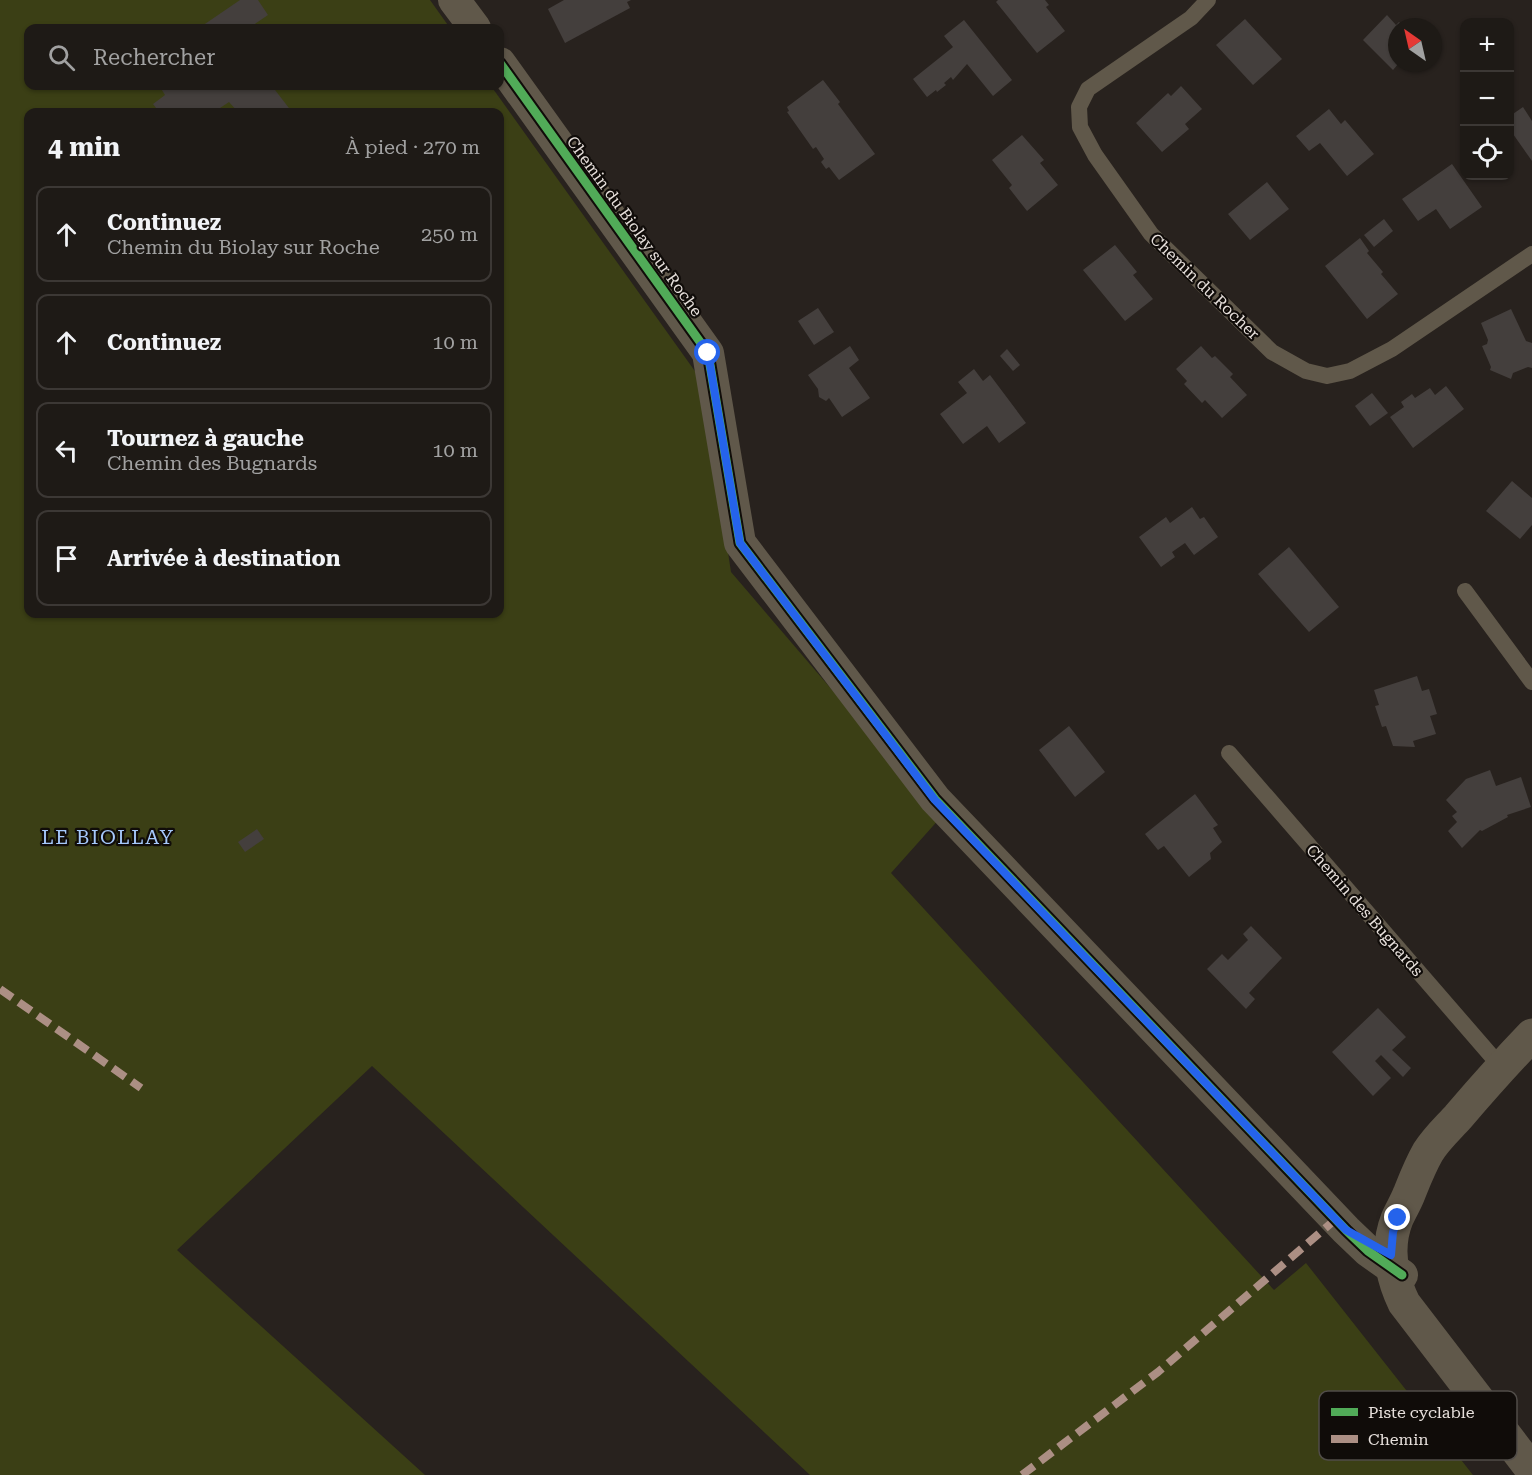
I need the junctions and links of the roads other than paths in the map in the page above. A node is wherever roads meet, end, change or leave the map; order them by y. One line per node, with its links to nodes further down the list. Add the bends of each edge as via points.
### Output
1 (454, 0): 3 (street)
2 (1208, 0): 5 (lane, Chemin du Rocher, via 1191,18 1088,88 1079,107 1080,127 1150,234 1272,351 1306,371 1327,375 1350,371 1392,349)
3 (472, 24)
4 (504, 69): 11 (street, Chemin du Biolay sur Roche, via 708,353 740,543 935,800 1346,1230)
5 (1532, 254)
6 (1465, 591): 7 (lane)
7 (1532, 682)
8 (1229, 753): 10 (lane, Chemin des Bugnards)
9 (1532, 1035): 10 (street)
10 (1501, 1067): 11 (street, via 1429,1149 1393,1232)
11 (1396, 1265): 12 (street, via 1396,1286 1404,1303)
12 (1472, 1391)
13 (1517, 1450): 14 (street)
14 (1532, 1470)

